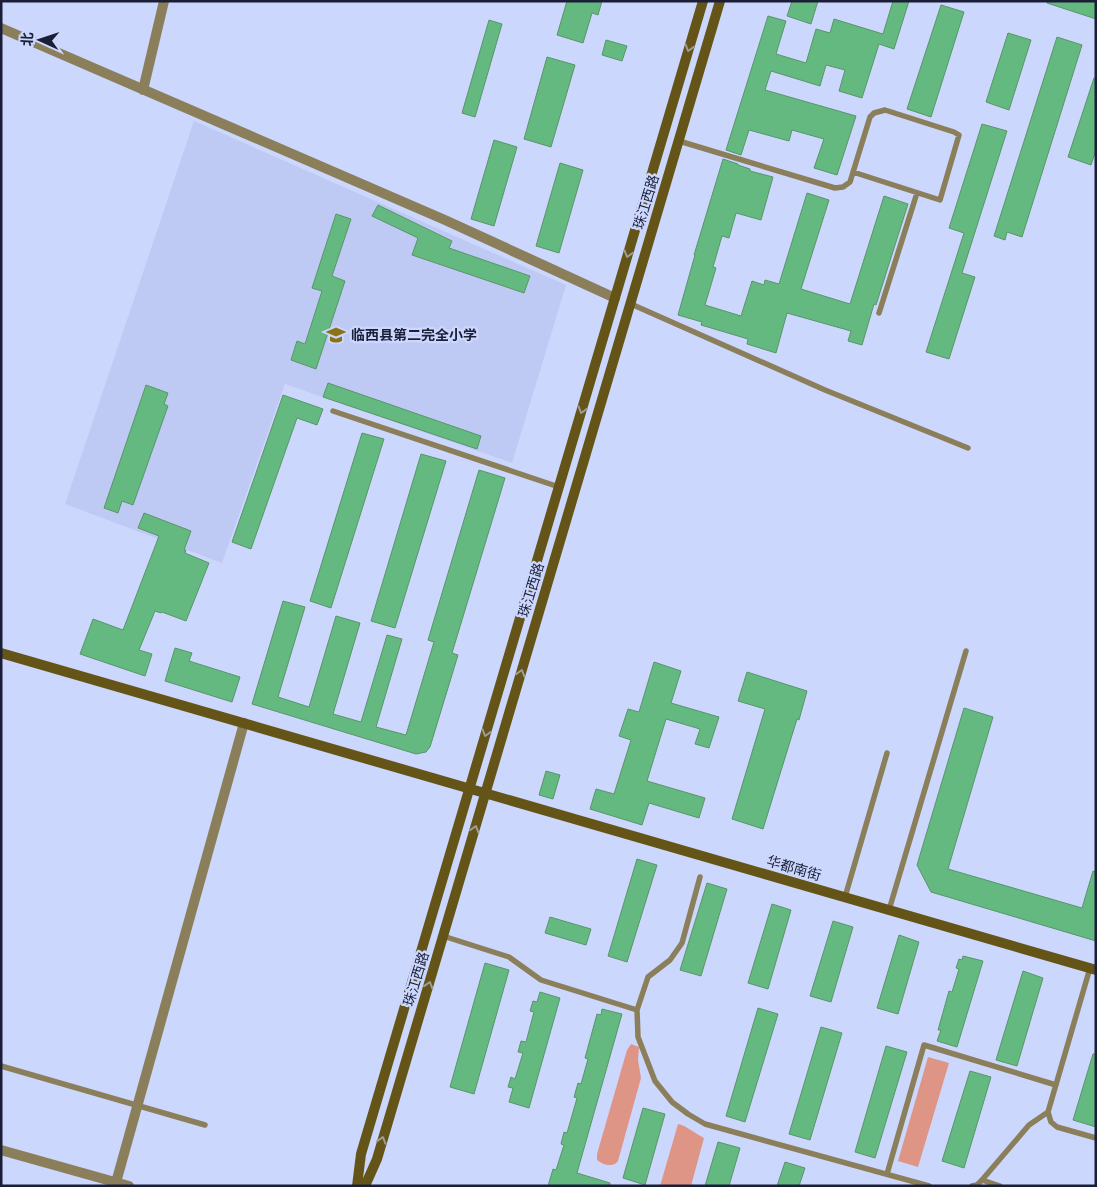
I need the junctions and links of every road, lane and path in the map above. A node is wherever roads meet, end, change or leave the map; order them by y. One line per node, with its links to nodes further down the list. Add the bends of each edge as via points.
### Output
1 (164, 1): 5 (street)
2 (703, 1): 9 (main road, 珠江西路, one-way to 9)
3 (720, 1): 6 (main road, 珠江西路)
4 (1, 28): 5 (street)
5 (143, 90): 9 (street, via 445,220)
6 (679, 141): 7 (lane, via 835,188 850,182); 10 (main road, 珠江西路)
7 (853, 172): 8 (lane); 8 (lane, via 870,117 879,111 885,110 959,135 940,200)
8 (918, 193): 11 (lane)
9 (615, 298): 14 (main road, 珠江西路, one-way to 14)
10 (631, 304): 13 (lane, via 825,390); 20 (main road, 珠江西路, one-way to 10)
11 (879, 313)
12 (333, 411): 14 (lane)
13 (968, 448)
14 (559, 487): 19 (main road, 珠江西路, one-way to 19)
15 (966, 651): 23 (lane)
16 (1, 653): 17 (main road, 华都南街)
17 (244, 723): 19 (main road, 华都南街); 29 (street)
18 (887, 753): 22 (lane)
19 (470, 789): 20 (main road, 华都南街); 38 (main road, 珠江西路, via 361,1154)
20 (485, 793): 22 (main road, 华都南街); 24 (main road, 珠江西路, one-way to 20)
21 (700, 877): 26 (lane, via 682,942 670,960 648,977)
22 (845, 897): 23 (main road, 华都南街)
23 (889, 910): 25 (main road, 华都南街)
24 (443, 936): 26 (lane, via 509,957 541,980); 39 (main road, 珠江西路, one-way to 24, via 377,1159)
25 (1093, 969): 28 (lane)
26 (637, 1010): 34 (lane, via 638,1037 654,1081 672,1102 688,1114 704,1124)
27 (1, 1066): 29 (lane)
28 (1056, 1085): 30 (lane); 34 (lane, via 924,1046)
29 (137, 1105): 31 (lane); 36 (street)
30 (1048, 1112): 32 (lane, via 1051,1122 1058,1127); 35 (lane, via 1029,1125)
31 (205, 1125)
32 (1096, 1138)
33 (1, 1150): 36 (street)
34 (887, 1174): 40 (lane)
35 (982, 1180): 41 (lane); 42 (lane)
36 (115, 1184): 37 (street)
37 (129, 1186)
38 (357, 1186)
39 (365, 1186)
40 (929, 1186)
41 (972, 1186)
42 (1000, 1186)

